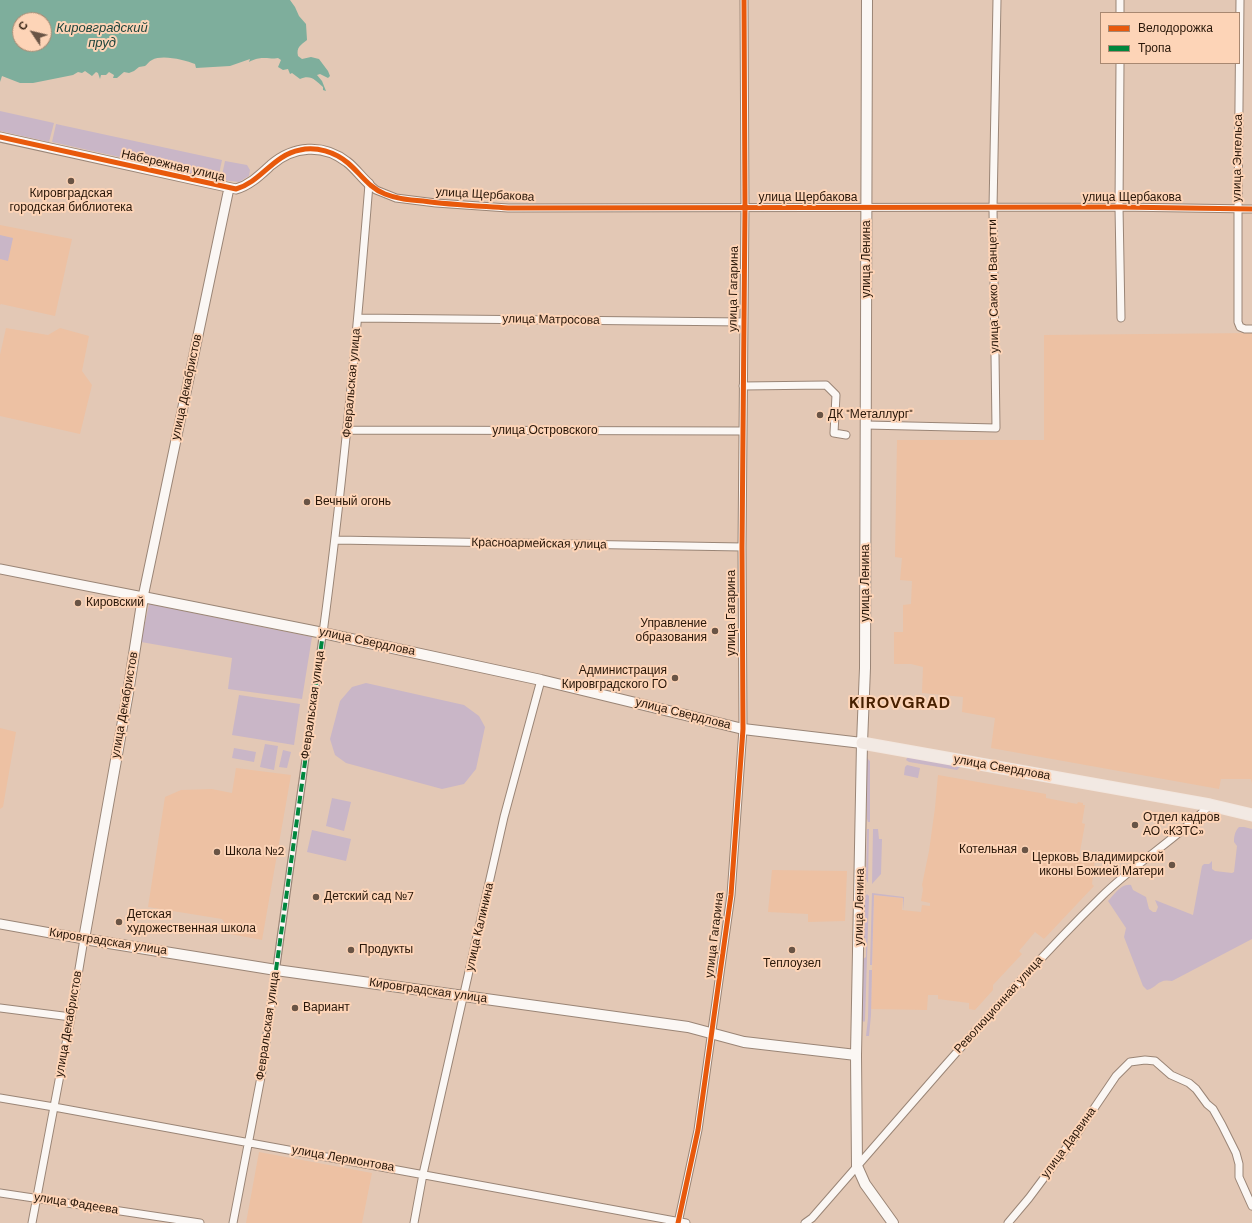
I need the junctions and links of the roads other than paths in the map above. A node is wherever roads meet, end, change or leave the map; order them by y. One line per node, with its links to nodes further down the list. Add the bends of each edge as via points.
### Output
1 (744, 0): 13 (street, улица Гагарина)
2 (867, 0): 15 (main road, улица Ленина)
3 (997, 0): 16 (street, улица Сакко и Ванцетти)
4 (1120, 0): 6 (street)
5 (1240, 0): 7 (street, улица Энгельса)
6 (1120, 12)
7 (1240, 12)
8 (1120, 64): 14 (street)
9 (1239, 64): 17 (street, улица Энгельса)
10 (0, 137): 12 (street, Набережная улица)
11 (369, 184): 12 (street, Набережная улица, via 336,155 307,149 291,152 279,159 248,184 236,189); 13 (street, улица Щербакова, via 376,190 396,198 508,208); 19 (street, Февральская улица)
12 (229, 188): 31 (street, улица Декабристов)
13 (745, 207): 15 (street, улица Щербакова); 21 (street, улица Гагарина)
14 (1119, 207): 16 (street, улица Щербакова); 17 (street, улица Щербакова); 20 (street)
15 (867, 208): 16 (street, улица Щербакова); 24 (main road, улица Ленина)
16 (993, 208): 24 (street, улица Сакко и Ванцетти, via 996,428)
17 (1238, 209): 18 (street, улица Щербакова); 22 (street, улица Энгельса, via 1238,322 1240,327)
18 (1252, 209)
19 (358, 318): 21 (street, улица Матросова); 25 (street, Февральская улица)
20 (1121, 318)
21 (744, 322): 23 (street, улица Гагарина)
22 (1252, 329)
23 (743, 386): 26 (street, улица Гагарина); 27 (street, via 826,385 836,395 834,433)
24 (866, 425): 35 (main road, улица Ленина, via 865,668)
25 (347, 430): 26 (street, улица Островского); 28 (street, Февральская улица)
26 (743, 431): 29 (street, улица Гагарина)
27 (846, 435)
28 (336, 540): 29 (street, Красноармейская улица); 32 (street, Февральская улица)
29 (742, 547): 34 (street, улица Гагарина)
30 (0, 570): 31 (street, улица Свердлова)
31 (143, 597): 32 (main road, улица Свердлова); 39 (main road, улица Декабристов)
32 (323, 633): 33 (main road, улица Свердлова); 40 (street, Февральская улица)
33 (541, 680): 34 (main road, улица Свердлова); 41 (street, улица Калинина, via 504,817)
34 (743, 729): 35 (main road, улица Свердлова); 44 (street, улица Гагарина, via 731,895)
35 (862, 743): 36 (main road, улица Свердлова); 45 (main road, улица Ленина)
36 (1210, 805): 37 (main road, улица Свердлова); 49 (street, Революционная улица, via 1187,828 1101,897 972,1034)
37 (1252, 815)
38 (0, 924): 39 (street, Кировградская улица)
39 (84, 939): 40 (main road, Кировградская улица); 43 (street, улица Декабристов)
40 (276, 970): 41 (main road, Кировградская улица); 48 (street, Февральская улица, via 261,1077)
41 (464, 996): 44 (main road, Кировградская улица, via 688,1027); 50 (street, улица Калинина)
42 (0, 1008): 43 (street)
43 (72, 1018): 47 (street, улица Декабристов)
44 (712, 1034): 45 (main road, Кировградская улица, via 744,1042); 54 (street, улица Гагарина, via 698,1130)
45 (856, 1055): 49 (main road, улица Ленина)
46 (0, 1098): 47 (street, улица Лермонтова)
47 (54, 1107): 48 (street, улица Лермонтова); 52 (street, улица Декабристов)
48 (248, 1142): 50 (street, улица Лермонтова); 57 (street, Февральская улица)
49 (857, 1166): 60 (street, Революционная улица); 61 (main road, via 865,1184)
50 (423, 1174): 54 (street, улица Лермонтова); 58 (street, улица Калинина)
51 (0, 1193): 52 (street, улица Фадеева)
52 (37, 1197): 55 (street, улица Декабристов); 56 (street, улица Фадеева)
53 (1252, 1206): 62 (street, улица Дарвина, via 1239,1177 1236,1153 1213,1109 1193,1086 1171,1075 1151,1060 1130,1062 1116,1076 1030,1198)
54 (678, 1222): 59 (street, улица Лермонтова)
55 (32, 1223)
56 (200, 1223)
57 (233, 1223)
58 (414, 1223)
59 (686, 1223)
60 (805, 1223)
61 (893, 1223)
62 (1008, 1223)

